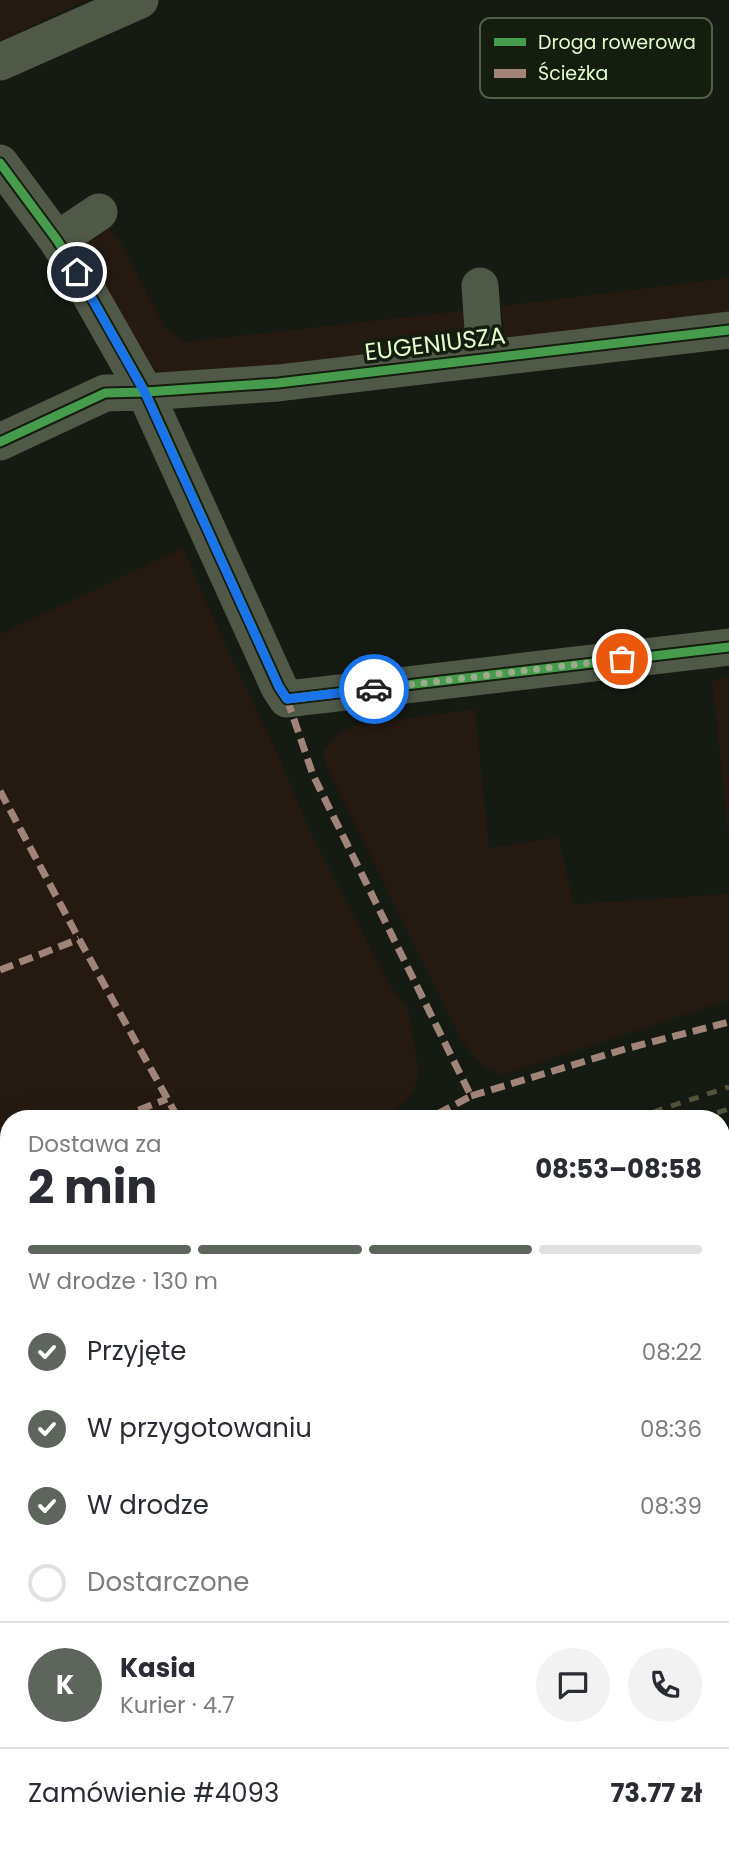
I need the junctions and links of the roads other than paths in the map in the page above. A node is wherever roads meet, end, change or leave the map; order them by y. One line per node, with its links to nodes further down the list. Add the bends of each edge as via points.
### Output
1 (140, 0): 2 (street)
2 (0, 62)
3 (0, 163): 5 (street)
4 (99, 212): 5 (street)
5 (57, 240): 9 (street)
6 (480, 286): 8 (street)
7 (729, 330): 8 (street, EUGENIUSZA)
8 (485, 358): 9 (street, EUGENIUSZA, via 278,383)
9 (145, 393): 10 (street, EUGENIUSZA, via 105,393); 11 (street, via 287,699)
10 (0, 442)
11 (729, 646)

